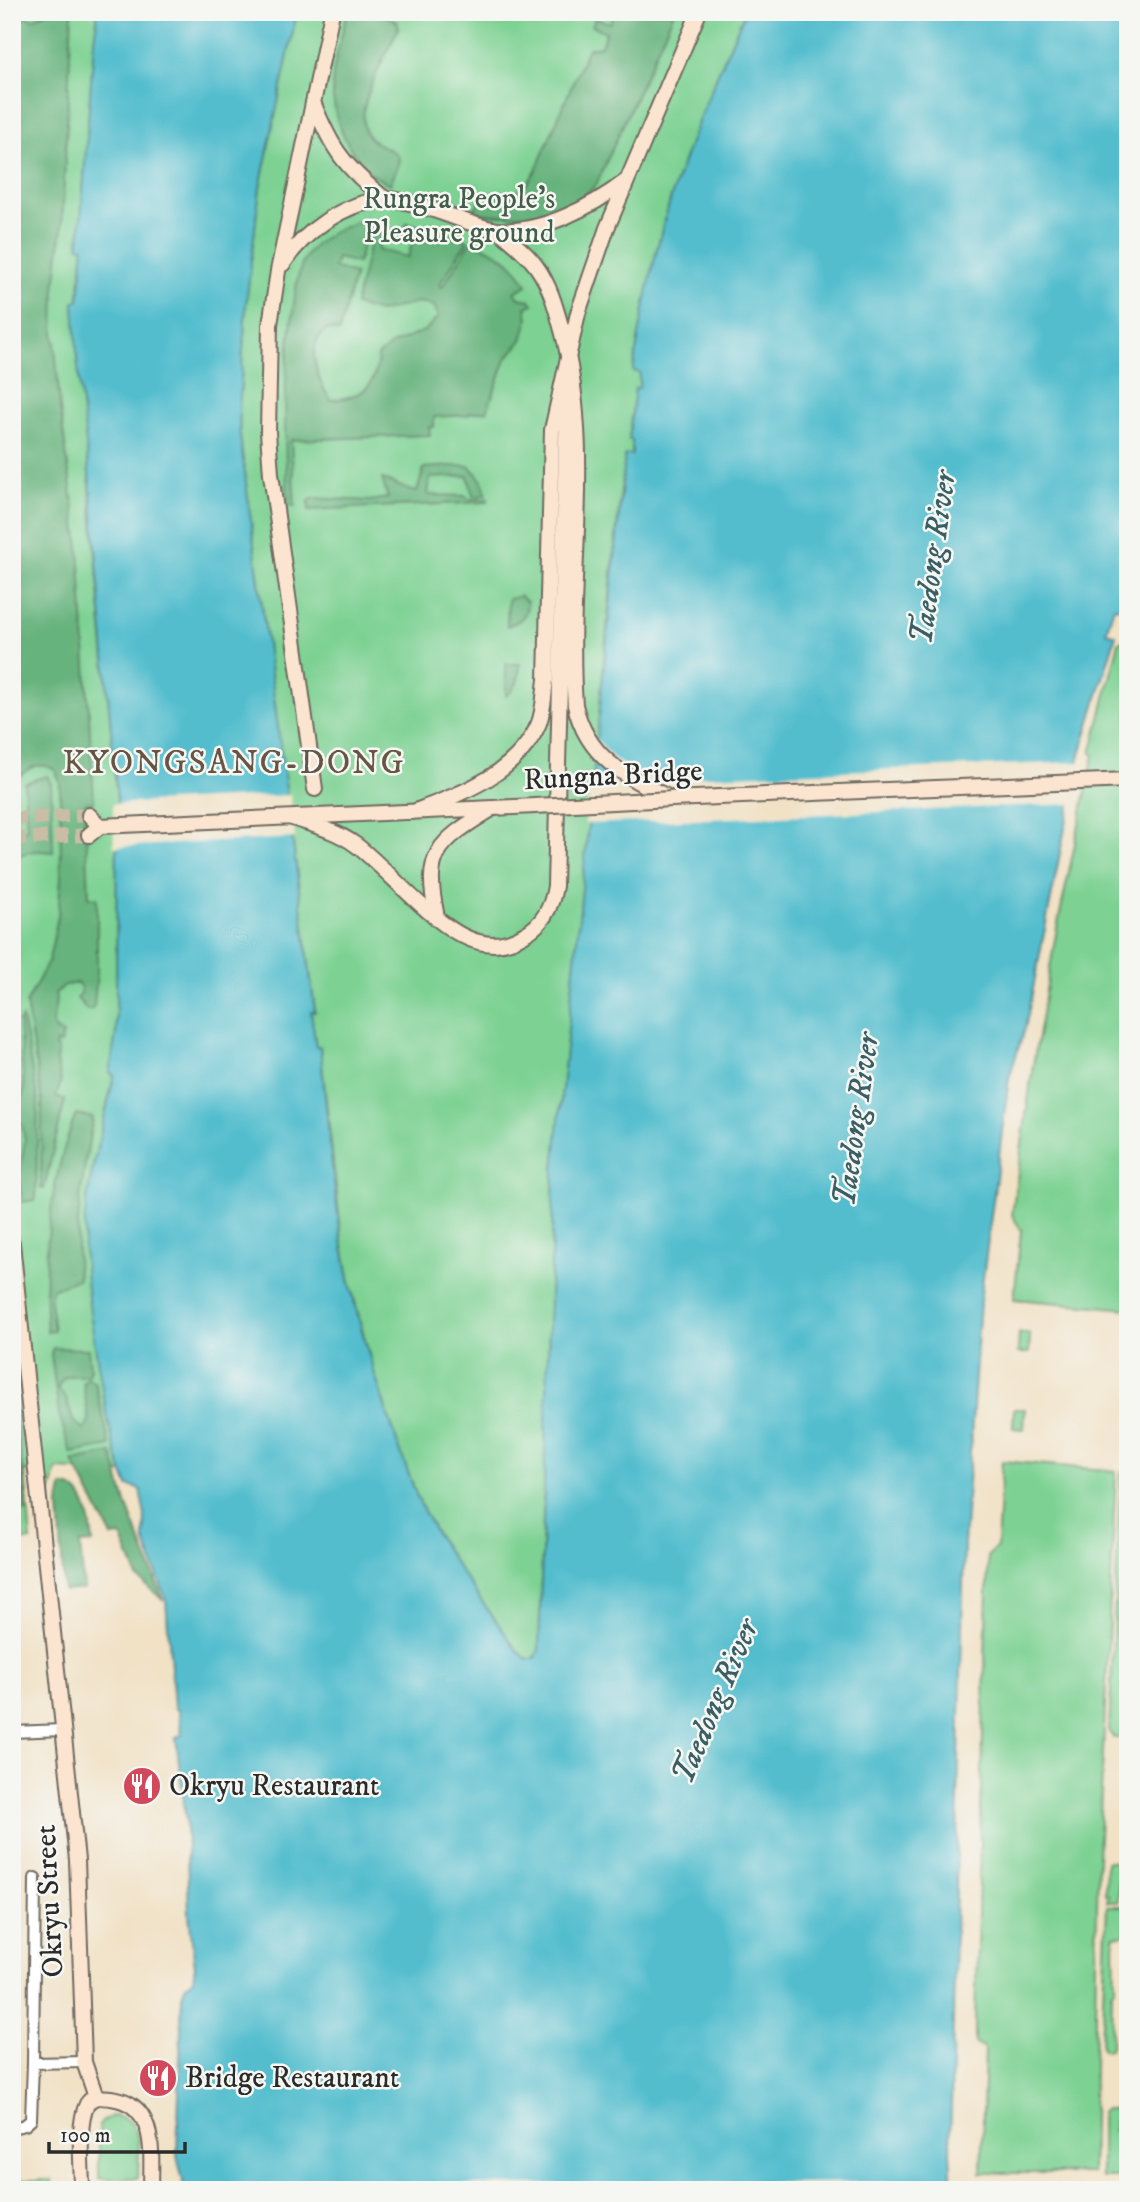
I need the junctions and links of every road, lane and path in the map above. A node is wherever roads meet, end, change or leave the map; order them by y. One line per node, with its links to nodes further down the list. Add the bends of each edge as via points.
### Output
1 (332, 12): 3 (main road)
2 (699, 12): 4 (main road)
3 (313, 102): 5 (main road, via 344,163); 7 (main road)
4 (626, 181): 6 (main road, via 604,198 560,219); 8 (main road, via 578,313)
5 (386, 199): 6 (main road); 7 (main road, via 359,205 323,223 291,251)
6 (498, 230): 8 (main road, via 537,267 555,304)
7 (278, 271): 10 (main road, via 271,325 268,432)
8 (569, 354): 11 (main road, via 578,430 574,693 581,729 617,770); 13 (main road, via 552,430 546,680 540,720 532,737 497,772 464,793); 16 (main road, via 555,886 550,908 530,931 500,944 474,941)
9 (1128, 780): 11 (main road, Rungna Bridge)
10 (315, 789)
11 (672, 799): 12 (main road, Rungna Bridge, bridge)
12 (493, 808): 13 (main road, Rungna Bridge); 16 (main road, via 456,832 435,856 430,874)
13 (413, 812): 15 (main road, Rungna Bridge)
14 (89, 815): 15 (main road, Rungna Bridge, via 95,830)
15 (292, 818): 16 (main road, via 354,844)
16 (437, 917)
17 (12, 1243): 18 (main road, Okryu Street)
18 (63, 1730): 19 (street); 21 (main road, Okryu Street, via 77,1860)
19 (12, 1732)
20 (35, 1878): 22 (street)
21 (84, 2062): 22 (street); 23 (main road, Okryu Street)
22 (33, 2063): 24 (street, via 31,2120)
23 (96, 2097): 25 (main road, via 89,2101 82,2118); 26 (main road, via 133,2105 143,2116 152,2142)
24 (12, 2128)
25 (82, 2190)
26 (151, 2190)

